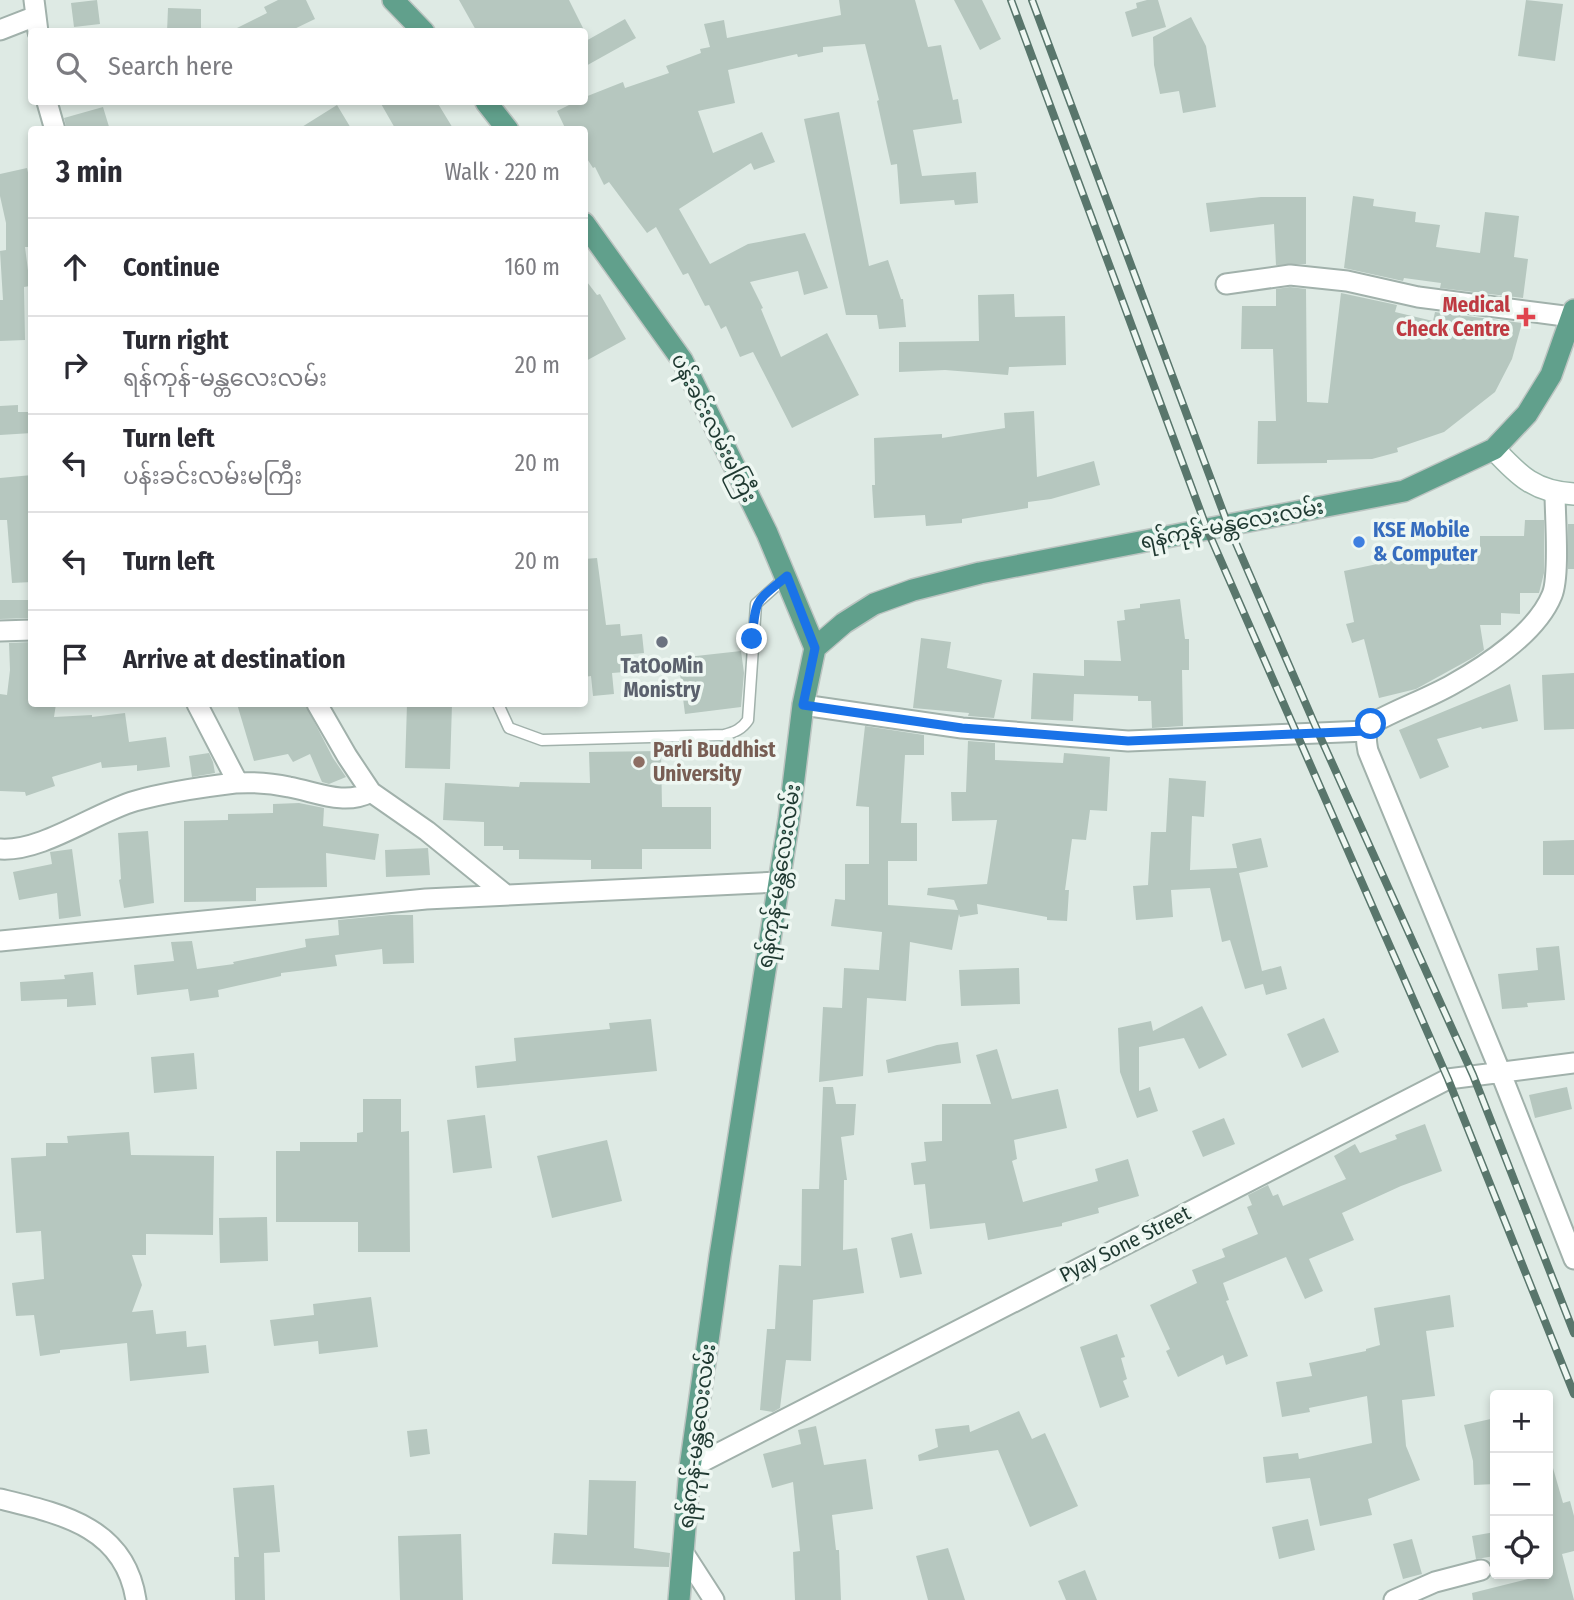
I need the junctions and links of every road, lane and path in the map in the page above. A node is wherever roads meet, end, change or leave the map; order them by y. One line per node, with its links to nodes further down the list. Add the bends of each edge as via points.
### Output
1 (393, 0): 3 (main road)
2 (36, 16): 4 (street)
3 (420, 28)
4 (0, 30)
5 (48, 105): 7 (street)
6 (488, 105): 8 (main road)
7 (54, 126)
8 (505, 126)
9 (588, 228): 14 (main road, ပန်းခင်းလမ်းမကြီး, via 682,360)
10 (1226, 284): 11 (street, via 1301,276 1348,281 1418,298)
11 (1573, 314): 12 (main road, ရန်ကုန်-မန္တလေးလမ်း, via 1551,375 1527,414)
12 (1494, 449): 13 (street, via 1535,486); 17 (main road, ရန်ကုန်-မန္တလေးလမ်း, via 1404,491 913,590 874,604 844,622)
13 (1564, 493): 22 (street, via 1553,593 1539,617 1507,648 1453,684 1390,713)
14 (787, 576): 17 (main road, ပန်းခင်းလမ်းမကြီး); 21 (lane, via 756,604 748,720 736,732 542,740 509,728)
15 (28, 630): 16 (street)
16 (0, 631)
17 (815, 648): 18 (main road, ရန်ကုန်-မန္တလေးလမ်း)
18 (803, 705): 22 (street, via 962,728 1128,741); 26 (main road, ရန်ကုန်-မန္တလေးလမ်း)
19 (199, 707): 23 (street)
20 (319, 707): 24 (street)
21 (499, 707)
22 (1366, 731): 30 (street, via 1368,751)
23 (238, 783): 24 (street, via 267,783 342,799); 25 (street, via 134,802 25,847)
24 (371, 792): 27 (street)
25 (0, 849)
26 (778, 882): 27 (street); 32 (main road, ရန်ကုန်-မန္တလေးလမ်း)
27 (506, 895): 28 (street)
28 (0, 941)
29 (1574, 1063): 30 (street, Pyay Sone Street)
30 (1500, 1071): 31 (street); 32 (street, Pyay Sone Street, via 1448,1079)
31 (1574, 1259)
32 (690, 1468): 34 (main road, ရန်ကုန်-မန္တလေးလမ်း)
33 (0, 1499): 36 (street, via 74,1520 105,1538 128,1568)
34 (684, 1552): 37 (main road, ရန်ကုန်-မန္တလေးလမ်း); 38 (street)
35 (1481, 1570): 39 (street, via 1435,1582)
36 (136, 1600)
37 (679, 1600)
38 (714, 1600)
39 (1394, 1600)

